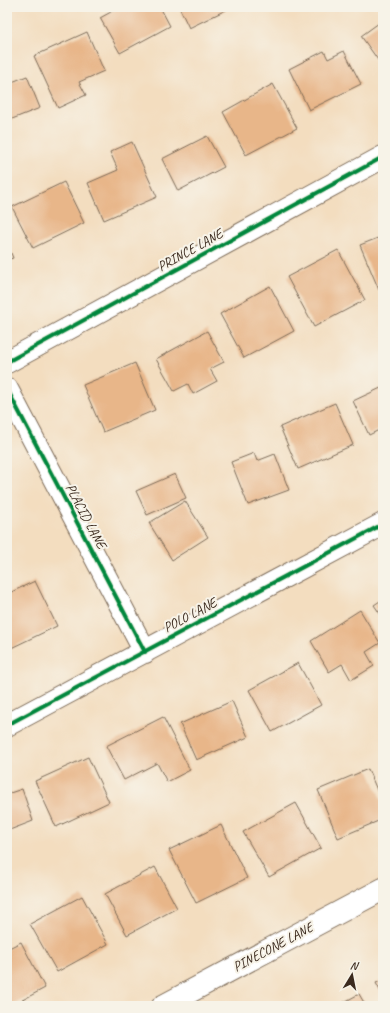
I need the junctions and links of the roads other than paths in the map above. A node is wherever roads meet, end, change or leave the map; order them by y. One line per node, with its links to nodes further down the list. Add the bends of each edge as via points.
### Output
1 (383, 157): 2 (street, PRINCE LANE)
2 (7, 362)
3 (7, 389): 5 (street, PLACID LANE)
4 (383, 524): 5 (street, POLO LANE)
5 (145, 652): 6 (street, POLO LANE)
6 (7, 726)
7 (383, 888): 8 (street, PINECONE LANE)
8 (163, 1006)

